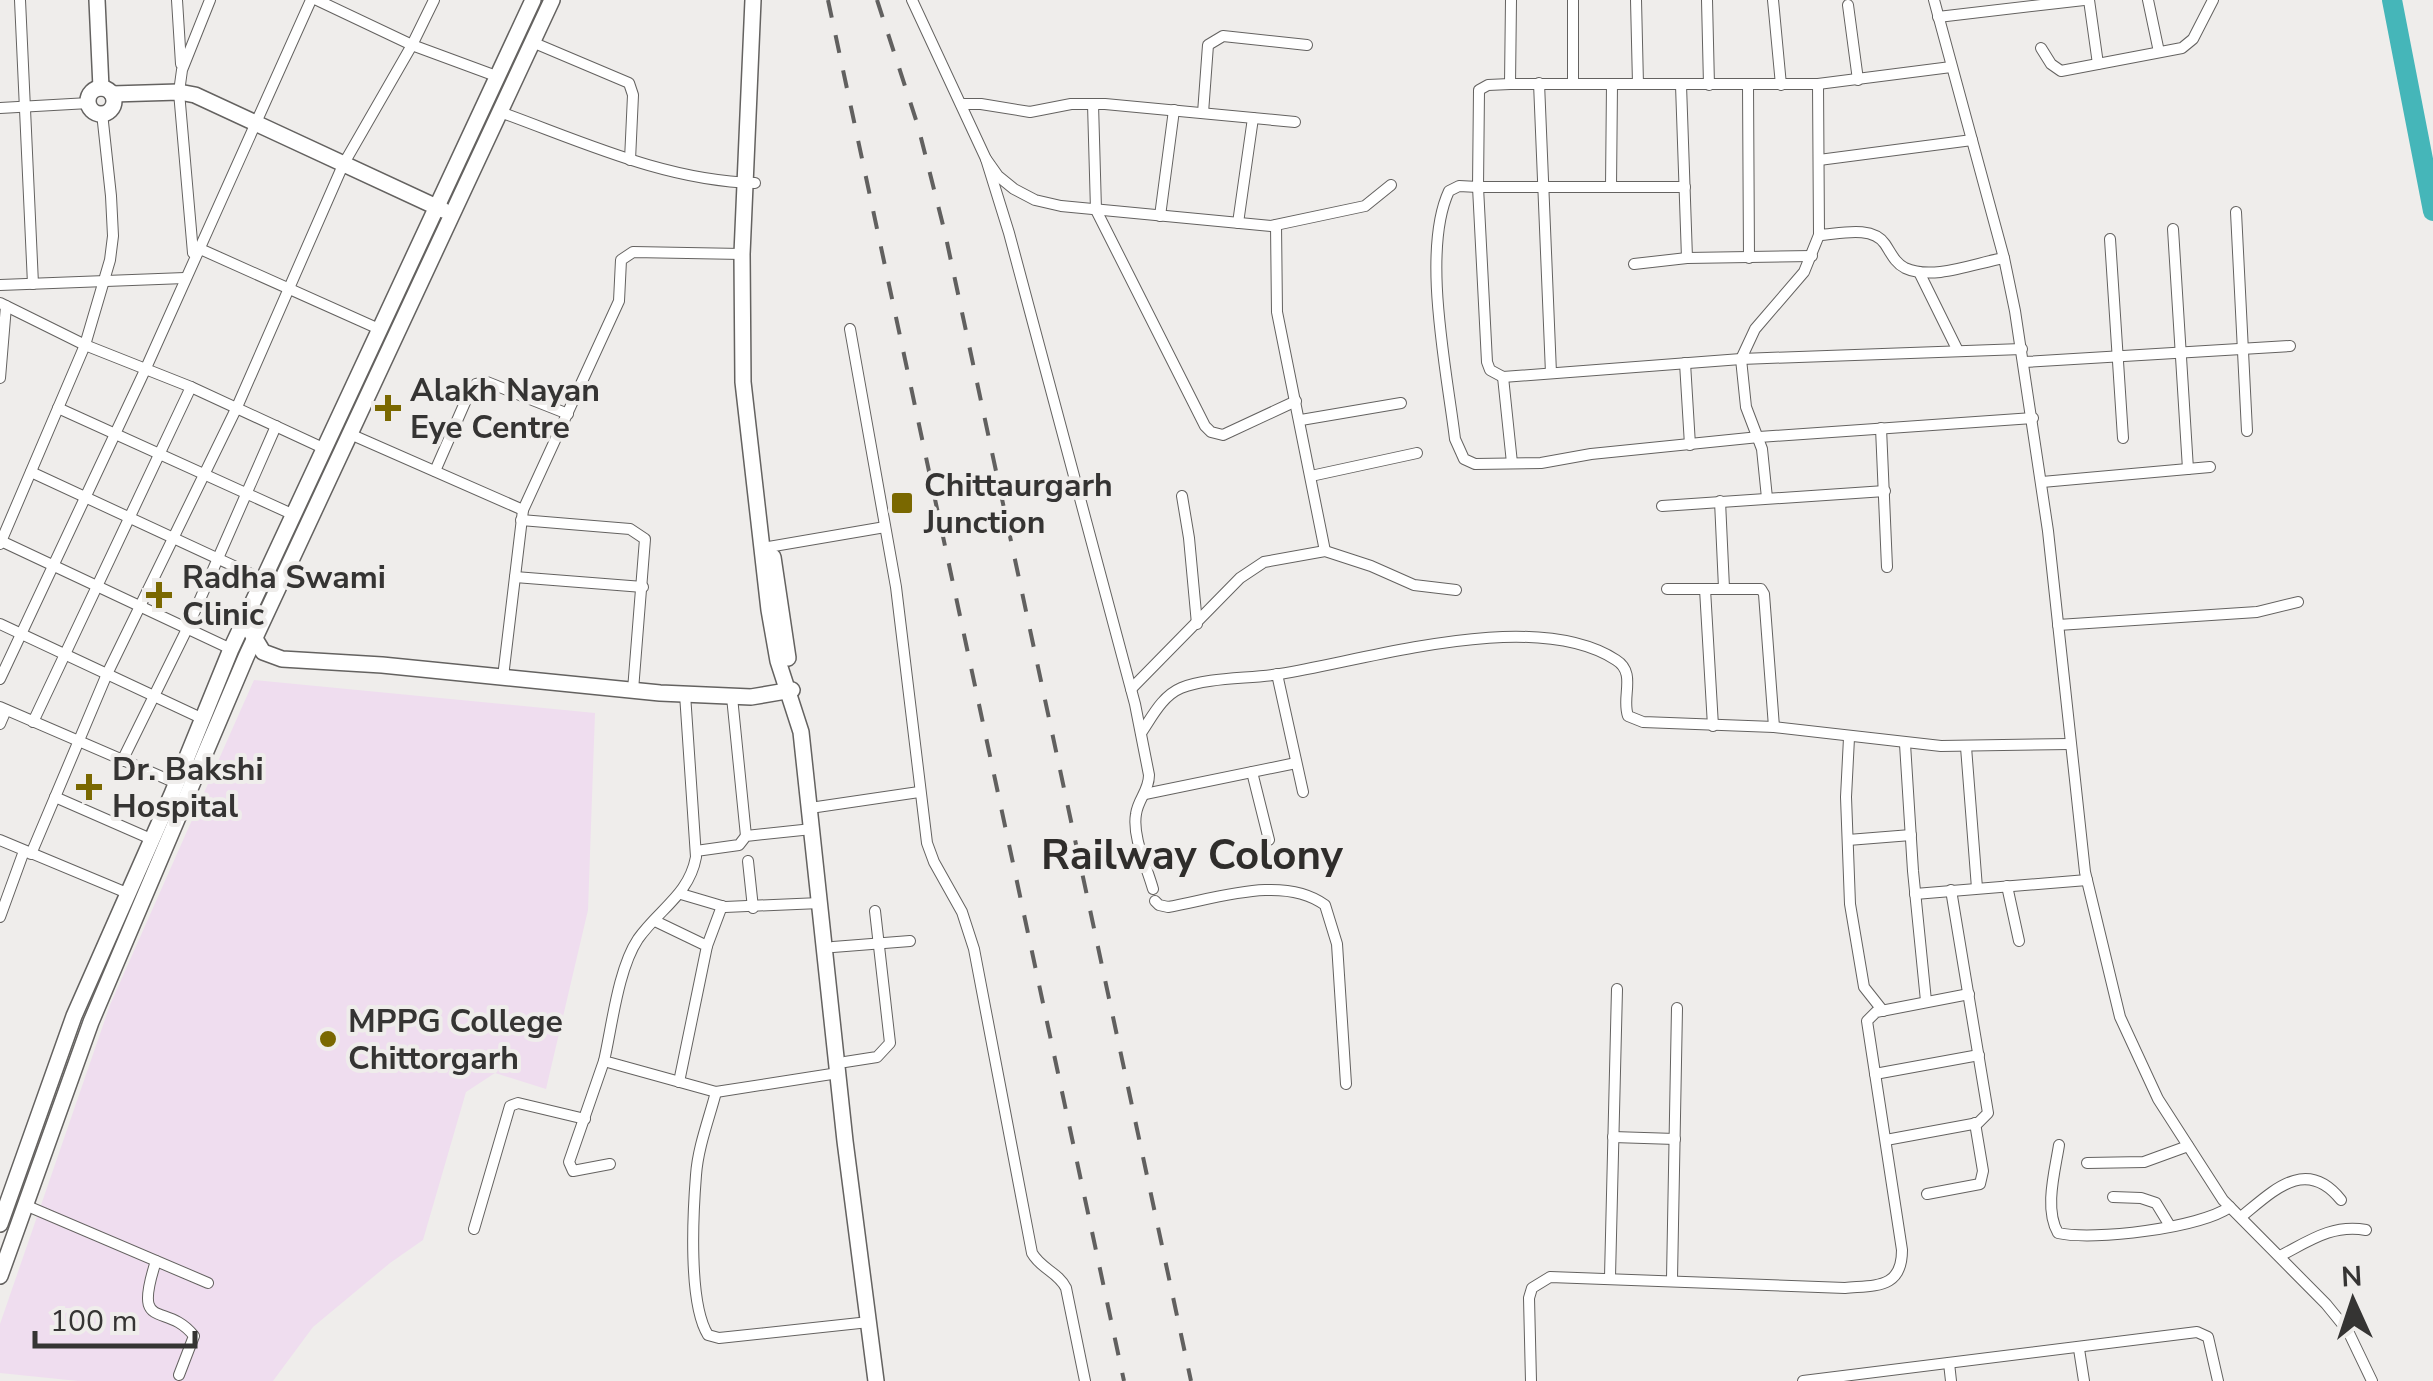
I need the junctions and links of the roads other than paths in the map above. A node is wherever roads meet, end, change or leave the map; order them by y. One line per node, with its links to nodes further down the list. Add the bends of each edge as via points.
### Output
1 (20, 0): 47 (street)
2 (97, 0): 43 (main road)
3 (177, 0): 30 (street)
4 (210, 0): 30 (street)
5 (314, 0): 25 (street); 55 (street)
6 (434, 0): 25 (street)
7 (532, 0): 31 (main road)
8 (552, 0): 23 (main road)
9 (753, 0): 61 (main road)
10 (763, 0): 61 (main road)
11 (912, 0): 45 (street)
12 (1511, 0): 35 (street)
13 (1574, 0): 34 (street)
14 (1636, 0): 37 (street)
15 (1707, 0): 40 (street)
16 (1773, 0): 41 (street)
17 (1934, 0): 22 (street)
18 (2087, 0): 22 (street); 28 (street)
19 (2148, 0): 27 (street)
20 (2213, 0): 27 (street, via 2187,45)
21 (1848, 6): 32 (street)
22 (1938, 16): 29 (street)
23 (532, 42): 51 (main road); 58 (street, via 629,82)
24 (1307, 44): 52 (street, via 1213,39)
25 (412, 45): 31 (street); 60 (street)
26 (2041, 48): 28 (street, via 2056,69)
27 (2160, 52): 28 (street)
28 (2098, 64)
29 (1951, 66): 32 (street); 56 (street)
30 (182, 70): 44 (street)
31 (496, 76): 67 (main road)
32 (1858, 80): 39 (street)
33 (1539, 83): 34 (street); 35 (street); 64 (street)
34 (1573, 83): 36 (street)
35 (1510, 84): 63 (street, via 1482,87 1476,96)
36 (1612, 84): 37 (street); 65 (street)
37 (1638, 84): 38 (street)
38 (1681, 84): 40 (street); 66 (street)
39 (1818, 84): 41 (street); 59 (street)
40 (1709, 85): 42 (street)
41 (1782, 85): 42 (street)
42 (1748, 86): 81 (street)
43 (107, 91): 44 (main road); 49 (main road, via 113,106)
44 (179, 92): 55 (main road); 77 (street)
45 (960, 104): 46 (street, via 1030,112); 57 (street)
46 (1093, 104): 50 (street); 68 (street)
47 (26, 106): 48 (street); 49 (street); 87 (street)
48 (0, 108)
49 (96, 108): 86 (street, via 113,236)
50 (1174, 110): 52 (street); 71 (street)
51 (500, 112): 58 (street); 70 (main road)
52 (1203, 113): 53 (street)
53 (1254, 118): 54 (street); 72 (street)
54 (1294, 122)
55 (256, 124): 60 (main road); 77 (street)
56 (1972, 140): 59 (street); 82 (street)
57 (986, 159): 68 (street, via 998,176 1034,200); 174 (street)
58 (630, 160): 61 (street)
59 (1819, 160): 75 (street)
60 (343, 165): 67 (main road); 89 (street)
61 (750, 183): 78 (main road); 146 (main road, via 750,344)
62 (1391, 185): 73 (street, via 1366,206)
63 (1478, 187): 64 (street); 104 (street, via 1487,362); 125 (street, via 1449,191 1439,220 1436,264 1455,439 1468,462)
64 (1542, 187): 65 (street); 103 (street)
65 (1611, 188): 66 (street)
66 (1685, 188): 80 (street)
67 (436, 206): 70 (main road); 91 (main road)
68 (1096, 210): 71 (street); 107 (street, via 1211,432 1232,432)
69 (2236, 212): 95 (street)
70 (452, 213): 118 (main road)
71 (1160, 216): 72 (street)
72 (1238, 224): 73 (street)
73 (1276, 226): 107 (street, via 1277,312)
74 (2173, 229): 97 (street)
75 (1820, 235): 79 (street); 84 (street, via 1874,234 1896,262)
76 (2110, 240): 99 (street)
77 (196, 253): 85 (street); 89 (street)
78 (742, 254): 111 (street, via 623,257 619,301); 146 (main road, via 743,382)
79 (1812, 256): 81 (street); 100 (street, via 1755,329)
80 (1687, 258): 81 (street); 83 (street)
81 (1749, 258)
82 (2004, 258): 84 (street); 98 (street)
83 (1634, 264)
84 (1919, 272): 96 (street)
85 (185, 278): 86 (street); 102 (street)
86 (103, 283): 87 (street); 93 (street)
87 (33, 284): 88 (street)
88 (0, 285)
89 (290, 288): 91 (street); 109 (street)
90 (3, 304): 93 (street); 105 (street)
91 (380, 328): 122 (main road)
92 (850, 328): 143 (street)
93 (85, 345): 102 (street); 110 (street)
94 (2290, 346): 95 (street)
95 (2243, 348): 97 (street); 116 (street)
96 (1958, 352): 98 (street); 100 (street)
97 (2182, 352): 99 (street); 127 (street)
98 (2023, 356): 99 (street); 112 (street)
99 (2118, 356): 120 (street)
100 (1741, 359): 101 (street); 119 (street, via 1746,407)
101 (1685, 363): 103 (street); 121 (street)
102 (146, 368): 106 (street); 117 (street)
103 (1551, 373): 104 (street)
104 (1503, 377): 125 (street)
105 (0, 378)
106 (190, 387): 109 (street); 124 (street)
107 (1296, 401): 113 (street)
108 (1401, 403): 113 (street)
109 (236, 407): 114 (street); 130 (street)
110 (58, 408): 117 (street); 129 (street)
111 (568, 414): 128 (street, via 487,382 476,384); 141 (street)
112 (2033, 418): 115 (street); 132 (street)
113 (1301, 420): 131 (street)
114 (276, 426): 122 (street); 134 (street)
115 (1881, 428): 119 (street); 133 (street)
116 (2247, 431)
117 (113, 433): 124 (street); 136 (street)
118 (350, 434): 128 (street); 167 (main road)
119 (1759, 437): 121 (street); 137 (street)
120 (2123, 438)
121 (1690, 445): 125 (street)
122 (323, 448): 140 (main road)
123 (1417, 452): 131 (street)
124 (159, 454): 130 (street); 142 (street)
125 (1512, 463)
126 (2210, 467): 127 (street)
127 (2188, 469): 132 (street)
128 (435, 471): 141 (street)
129 (31, 472): 136 (street); 145 (street)
130 (202, 473): 134 (street); 144 (street)
131 (1312, 476): 147 (street)
132 (2042, 482): 164 (street)
133 (1885, 491): 137 (street); 150 (street)
134 (246, 493): 140 (street); 148 (street)
135 (1182, 496): 163 (street)
136 (84, 497): 142 (street); 149 (street)
137 (1767, 498): 138 (street)
138 (1720, 502): 139 (street); 156 (street)
139 (1662, 506)
140 (294, 514): 152 (main road)
141 (522, 515): 151 (street); 154 (street, via 638,531 647,546)
142 (128, 517): 144 (street); 153 (street)
143 (886, 527): 146 (street); 196 (street)
144 (172, 538): 148 (street); 160 (street)
145 (1, 542): 149 (street)
146 (767, 548): 176 (main road)
147 (1325, 551): 158 (street, via 1414,585); 163 (street, via 1254,566)
148 (216, 558): 152 (street); 165 (street)
149 (53, 565): 153 (street); 166 (street)
150 (1887, 567)
151 (515, 578): 154 (street); 172 (street)
152 (264, 580): 161 (main road)
153 (97, 586): 160 (street); 169 (street)
154 (643, 587): 175 (street)
155 (1705, 588): 156 (street); 157 (street); 184 (street)
156 (1724, 588): 185 (street, via 1764,594)
157 (1667, 589)
158 (1456, 590)
159 (2298, 602): 164 (street, via 2258,612)
160 (138, 606): 165 (street); 170 (street)
161 (245, 620): 167 (main road); 168 (main road)
162 (0, 624): 166 (street)
163 (1197, 624): 174 (street)
164 (2058, 626): 190 (street)
165 (187, 629): 168 (street); 178 (street)
166 (22, 634): 169 (street); 173 (street)
167 (254, 640): 172 (main road, via 268,656 282,659); 254 (main road, via 91,1022)
168 (230, 649): 181 (main road)
169 (63, 653): 170 (street); 182 (street)
170 (107, 674): 178 (street); 188 (street)
171 (1277, 674): 184 (street, via 1494,636 1548,637 1618,661 1628,677 1625,707 1633,720); 186 (street, via 1180,689); 193 (street)
172 (504, 677): 175 (main road)
173 (0, 679)
174 (1130, 689): 186 (street)
175 (634, 690): 177 (main road)
176 (791, 690): 179 (main road); 200 (main road, via 808,731); 201 (main road)
177 (685, 694): 179 (main road); 208 (street)
178 (152, 695): 181 (street); 192 (street)
179 (732, 696): 203 (street)
180 (3, 709): 182 (street); 183 (street)
181 (201, 718): 195 (main road)
182 (32, 722): 188 (street)
183 (0, 724)
184 (1713, 726): 185 (street)
185 (1774, 728): 187 (street)
186 (1141, 733): 198 (street)
187 (1848, 738): 189 (street); 207 (street)
188 (78, 742): 192 (street); 199 (street)
189 (1905, 744): 191 (street); 202 (street)
190 (2070, 744): 191 (street); 211 (street)
191 (1966, 747): 213 (street)
192 (122, 761): 195 (street)
193 (1296, 764): 194 (street); 197 (street)
194 (1252, 772): 198 (street); 206 (street)
195 (176, 783): 204 (main road)
196 (919, 792): 200 (street); 274 (street, via 930,851 974,949 1032,1253 1066,1288)
197 (1304, 792)
198 (1146, 794): 239 (street, via 1134,820 1159,906 1282,890 1324,904 1337,944)
199 (54, 797): 204 (street); 209 (street)
200 (817, 807): 228 (main road)
201 (812, 829): 203 (street); 218 (main road)
202 (1911, 835): 207 (street); 217 (street)
203 (746, 836): 208 (street, via 739,845)
204 (151, 839): 215 (main road)
205 (0, 840): 209 (street)
206 (1269, 840)
207 (1848, 840): 233 (street, via 1859,971)
208 (696, 850): 216 (street)
209 (27, 852): 215 (street); 222 (street)
210 (748, 861): 220 (street)
211 (2087, 880): 212 (street); 247 (street, via 2120,1018)
212 (2007, 886): 213 (street); 225 (street)
213 (1977, 888): 214 (street)
214 (1951, 890): 217 (street); 230 (street)
215 (127, 893): 250 (main road)
216 (681, 894): 219 (street); 223 (street)
217 (1915, 894): 231 (street)
218 (820, 904): 220 (street); 236 (main road)
219 (722, 906): 220 (street); 227 (street)
220 (753, 908)
221 (875, 911): 226 (street)
222 (0, 918)
223 (655, 921): 227 (street); 235 (street, via 628,963)
224 (910, 941): 226 (street)
225 (2019, 941)
226 (879, 944): 228 (street); 236 (street, via 888,1048)
227 (707, 946): 238 (street)
228 (833, 947): 236 (main road)
229 (1617, 989): 243 (street)
230 (1969, 994): 231 (street); 234 (street)
231 (1926, 1001): 233 (street)
232 (1678, 1008): 244 (street)
233 (1883, 1011): 237 (street, via 1867,1021)
234 (1980, 1055): 237 (street); 242 (street, via 1988,1106)
235 (604, 1062): 238 (street); 241 (street)
236 (841, 1068): 240 (street); 267 (main road); 273 (main road)
237 (1874, 1074): 245 (street)
238 (679, 1082): 240 (street)
239 (1346, 1084)
240 (716, 1092): 267 (street, via 696,1173 695,1287 708,1335)
241 (584, 1120): 249 (street, via 570,1168); 259 (street, via 510,1106)
242 (1975, 1124): 245 (street); 251 (street, via 1984,1171 1980,1184)
243 (1613, 1137): 244 (street); 264 (street)
244 (1675, 1139): 265 (street)
245 (1886, 1140): 265 (street, via 1902,1250 1902,1266 1888,1282 1845,1288)
246 (2059, 1145): 258 (street, via 2052,1188 2058,1233)
247 (2188, 1146): 248 (street, via 2144,1162); 255 (street)
248 (2087, 1163)
249 (610, 1164)
250 (6, 1190): 257 (main road)
251 (1927, 1194)
252 (2113, 1196): 258 (street, via 2156,1203)
253 (2341, 1200): 256 (street, via 2324,1183 2301,1178 2272,1191)
254 (25, 1205): 262 (street); 263 (main road)
255 (2230, 1207): 256 (street); 258 (street)
256 (2241, 1218): 261 (street)
257 (0, 1224)
258 (2170, 1226)
259 (474, 1230)
260 (2366, 1230): 261 (street, via 2330,1231)
261 (2280, 1256): 280 (street, via 2348,1332)
262 (156, 1261): 266 (street); 270 (street, via 146,1292 150,1309 194,1336)
263 (0, 1276)
264 (1610, 1277): 265 (street); 275 (street, via 1550,1276 1532,1288)
265 (1672, 1279)
266 (208, 1283)
267 (869, 1322): 272 (main road)
268 (2079, 1348): 269 (street); 278 (street); 279 (street, via 2204,1333)
269 (1949, 1364): 271 (street); 277 (street)
270 (179, 1375)
271 (1870, 1377): 276 (street)
272 (876, 1381)
273 (886, 1381)
274 (1085, 1381)
275 (1531, 1381)
276 (1804, 1381)
277 (1951, 1381)
278 (2084, 1381)
279 (2218, 1381)
280 (2372, 1381)

